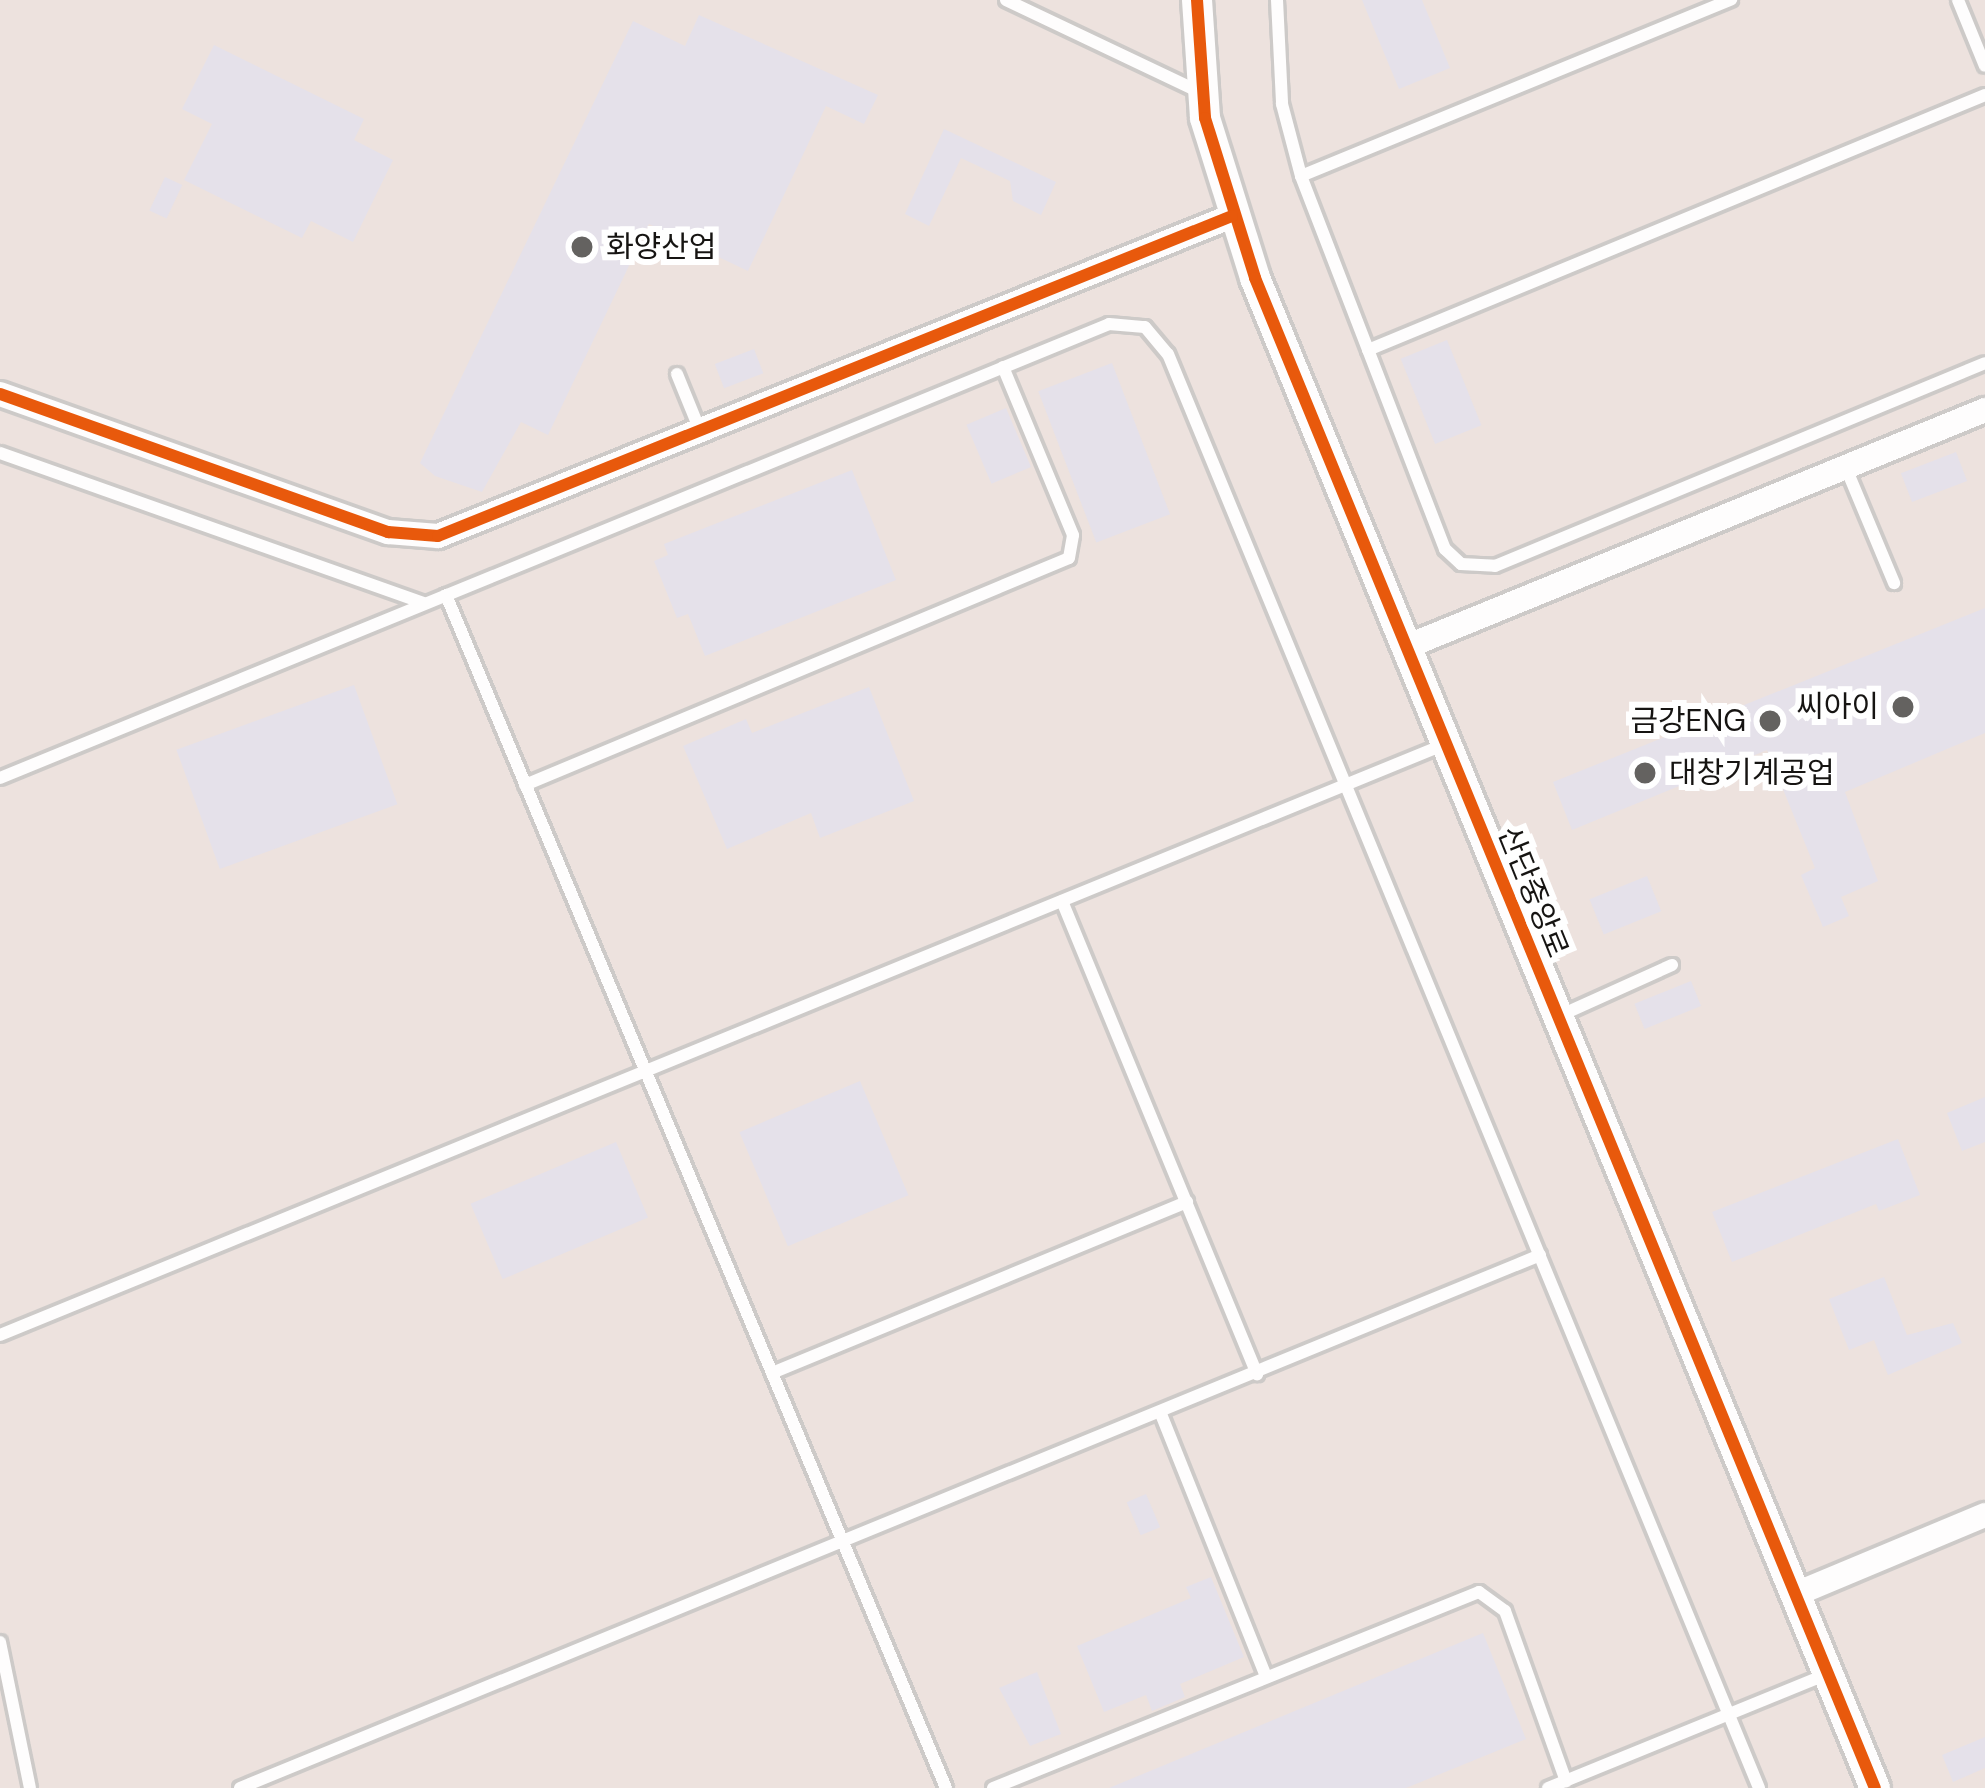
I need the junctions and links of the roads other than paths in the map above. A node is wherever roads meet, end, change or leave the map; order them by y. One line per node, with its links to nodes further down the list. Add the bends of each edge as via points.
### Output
1 (1006, 0): 7 (lane)
2 (1197, 0): 7 (street, 산단중앙로)
3 (1277, 0): 9 (lane, via 1280,86)
4 (1731, 0): 9 (lane)
5 (1958, 0): 6 (lane)
6 (1985, 66)
7 (1201, 93): 10 (street, 산단중앙로)
8 (1985, 95): 11 (lane)
9 (1301, 176): 11 (lane)
10 (1232, 216): 17 (street); 23 (street, 산단중앙로)
11 (1368, 350): 12 (lane, via 1445,549 1480,569)
12 (1985, 363)
13 (1003, 367): 21 (lane); 26 (lane, via 1122,320 1159,338); 27 (lane, via 1072,535 1070,558)
14 (676, 374): 17 (lane)
15 (0, 394): 17 (street, via 422,538 481,524)
16 (1985, 410): 19 (street)
17 (701, 434)
18 (0, 452): 22 (lane)
19 (1845, 467): 20 (lane); 23 (street)
20 (1894, 583)
21 (446, 595): 22 (lane); 27 (lane)
22 (424, 604): 25 (lane)
23 (1406, 647): 24 (street, 산단중앙로)
24 (1446, 744): 26 (lane); 30 (street, 산단중앙로)
25 (0, 778)
26 (1346, 784): 28 (lane); 33 (lane)
27 (525, 785): 31 (lane)
28 (1062, 901): 31 (lane); 32 (lane)
29 (1672, 965): 30 (lane)
30 (1558, 1016): 40 (street, 산단중앙로)
31 (645, 1071): 34 (lane); 35 (lane)
32 (1187, 1202): 35 (lane); 36 (lane)
33 (1540, 1255): 36 (lane); 44 (lane)
34 (0, 1335)
35 (772, 1373): 39 (lane)
36 (1258, 1374): 37 (lane)
37 (1160, 1414): 39 (lane); 43 (lane)
38 (1985, 1516): 40 (street)
39 (845, 1546): 47 (lane); 48 (lane)
40 (1796, 1594): 42 (street, 산단중앙로)
41 (0, 1642): 46 (lane)
42 (1828, 1673): 44 (lane); 52 (street, 산단중앙로)
43 (1266, 1676): 45 (lane, via 1462,1595 1486,1593 1505,1611); 49 (lane)
44 (1729, 1714): 45 (lane); 51 (lane)
45 (1566, 1781): 50 (lane)
46 (30, 1788)
47 (240, 1788)
48 (946, 1788)
49 (993, 1788)
50 (1548, 1788)
51 (1759, 1788)
52 (1875, 1788)

